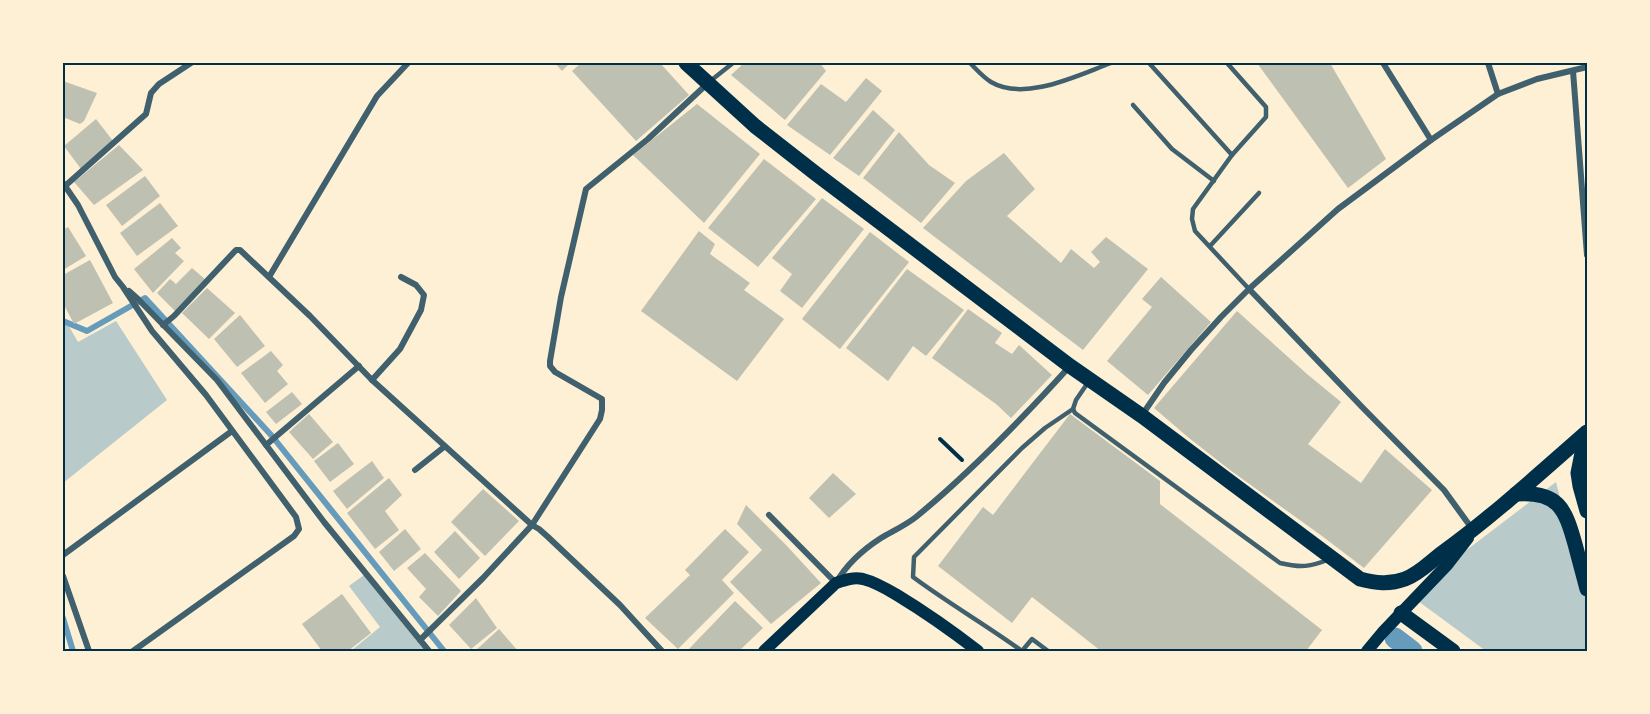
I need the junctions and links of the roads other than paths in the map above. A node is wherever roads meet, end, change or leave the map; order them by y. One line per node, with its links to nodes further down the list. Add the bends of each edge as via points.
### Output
1 (191, 63): 19 (street, via 159,84 151,93 146,114)
2 (686, 63): 13 (main road)
3 (733, 63): 13 (lane)
4 (970, 63): 5 (lane, via 992,82 1023,89 1056,84)
5 (1112, 63)
6 (1149, 63): 17 (lane)
7 (1227, 63): 17 (lane, via 1267,112)
8 (1383, 63): 16 (street)
9 (1488, 63): 14 (street)
10 (404, 65): 23 (street, via 377,96)
11 (1587, 67): 12 (street)
12 (1572, 71): 14 (street); 22 (street)
13 (707, 84): 29 (main road, via 763,133); 42 (street, via 586,189 550,366 602,399 602,410)
14 (1498, 94): 16 (street)
15 (1133, 105): 18 (lane, via 1172,149)
16 (1431, 140): 26 (street, via 1338,209)
17 (1232, 155): 18 (lane)
18 (1214, 181): 21 (lane, via 1193,209 1192,219 1195,231)
19 (64, 184): 25 (street)
20 (1259, 192): 21 (lane)
21 (1209, 246): 26 (lane)
22 (1587, 255)
23 (269, 277): 27 (street, via 236,250); 28 (street)
24 (401, 277): 31 (street, via 424,295 421,310 400,349)
25 (123, 287): 27 (street); 34 (street, via 152,331)
26 (1249, 288): 33 (street, via 1191,350); 43 (street, via 1435,480)
27 (163, 325): 36 (street, via 217,380)
28 (359, 366): 31 (street); 36 (street)
29 (1070, 366): 30 (main road); 47 (street, via 971,468 914,519 864,552)
30 (1090, 380): 32 (lane); 33 (main road)
31 (372, 381): 37 (street)
32 (1073, 409): 45 (lane, via 1280,562 1313,566); 57 (lane, via 1022,448 914,557 913,577)
33 (1142, 416): 45 (main road)
34 (232, 431): 44 (street); 52 (street, via 296,517 299,529)
35 (1587, 432): 39 (main road); 40 (main road, via 1578,472)
36 (266, 445): 50 (street)
37 (444, 447): 38 (street); 42 (street)
38 (415, 470)
39 (1516, 494): 43 (main road); 48 (main road, via 1542,496 1560,506 1568,519)
40 (1587, 511)
41 (769, 516): 47 (street)
42 (532, 525): 50 (street); 54 (street, via 620,605)
43 (1473, 530): 45 (main road, via 1420,571 1393,583 1376,584 1360,579); 49 (main road, via 1447,565)
44 (63, 555)
45 (1332, 558)
46 (63, 576): 51 (street)
47 (836, 583): 55 (main road); 56 (main road, via 850,578 873,582)
48 (1587, 590)
49 (1401, 613): 59 (main road); 60 (main road)
50 (420, 640): 53 (street)
51 (88, 651)
52 (134, 651)
53 (429, 651)
54 (662, 651)
55 (764, 651)
56 (978, 651)
57 (1022, 651): 58 (lane, via 1032,639)
58 (1048, 651)
59 (1367, 651)
60 (1453, 651)

